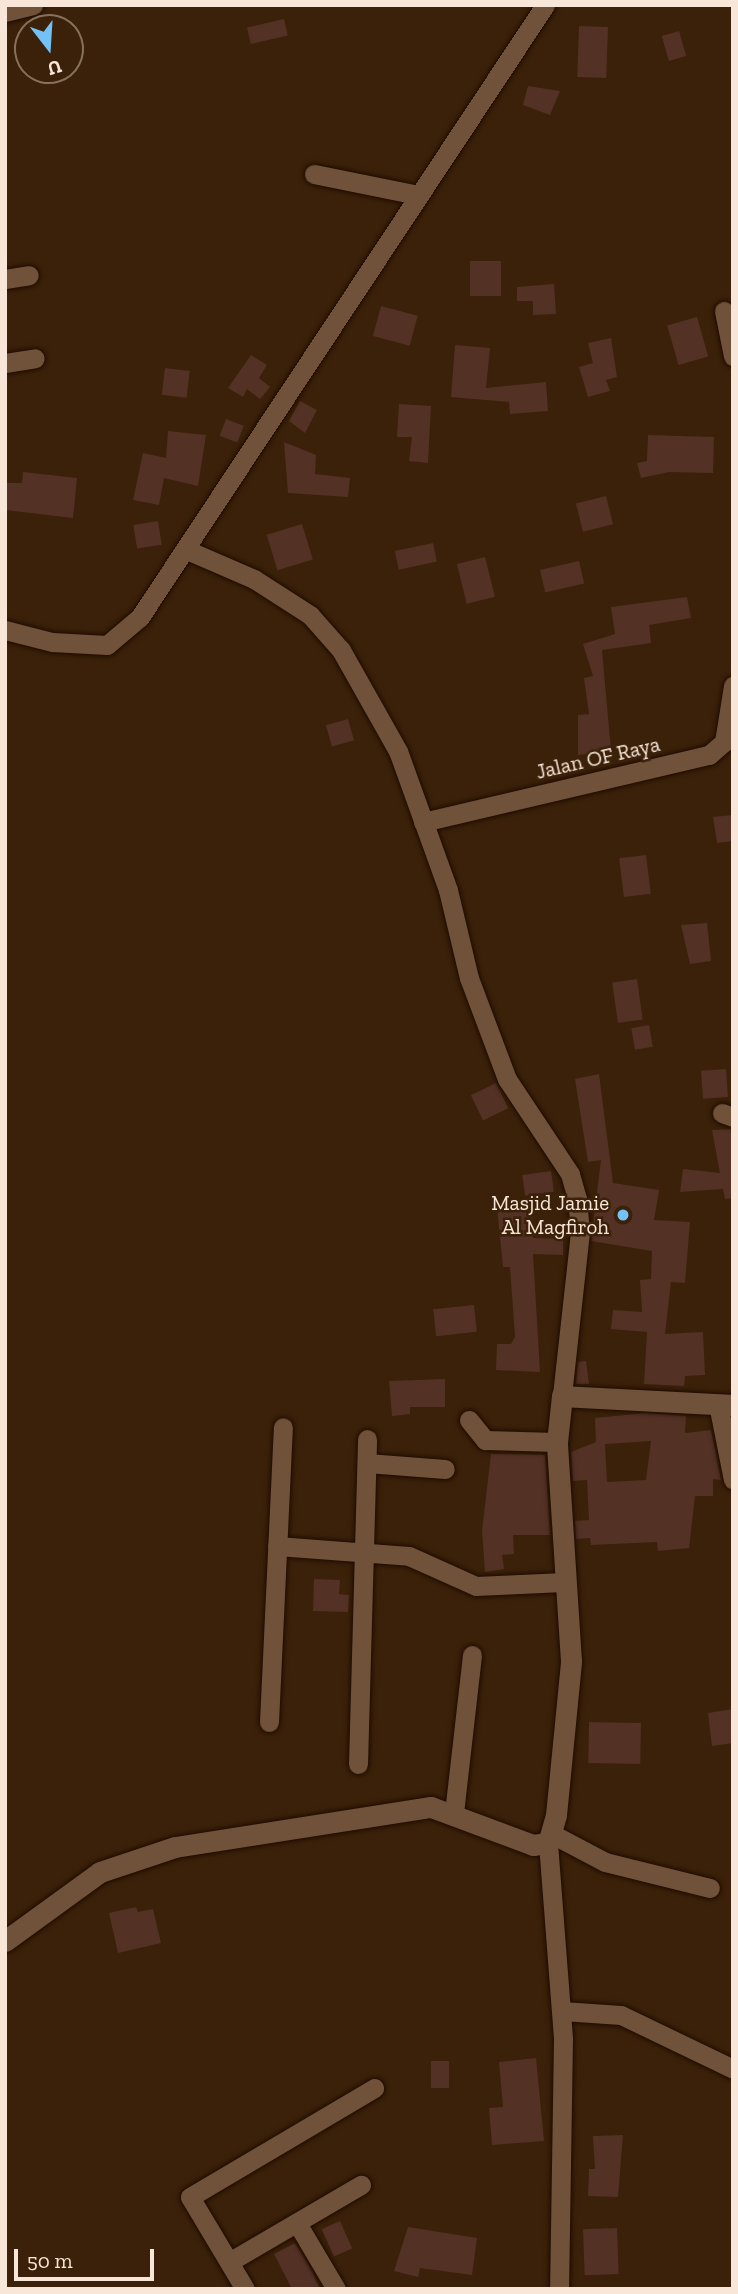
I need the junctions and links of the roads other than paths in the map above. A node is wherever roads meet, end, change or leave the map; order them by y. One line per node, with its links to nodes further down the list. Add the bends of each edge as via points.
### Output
1 (33, 5): 3 (street)
2 (540, 7): 5 (street)
3 (5, 12)
4 (314, 174): 5 (street)
5 (418, 195): 12 (street)
6 (29, 275): 7 (street)
7 (5, 279)
8 (724, 311): 9 (street)
9 (733, 356)
10 (35, 358): 11 (street)
11 (5, 363)
12 (187, 550): 13 (street, via 140,617 107,645 52,642); 15 (street, via 254,579 310,615 341,650 398,751)
13 (5, 630)
14 (733, 686): 15 (street, Jalan OF Raya, via 724,742 709,755)
15 (423, 822): 16 (street, via 448,890 469,978 507,1079 570,1174 578,1198 579,1244)
16 (562, 1396): 17 (street); 21 (street)
17 (725, 1404): 24 (street)
18 (470, 1420): 21 (street, via 485,1440)
19 (283, 1427): 25 (street)
20 (367, 1439): 22 (street)
21 (557, 1442): 27 (street)
22 (367, 1463): 23 (street); 26 (street)
23 (446, 1469)
24 (733, 1480)
25 (277, 1546): 26 (street); 29 (street)
26 (364, 1550): 27 (street, via 424,1560 476,1586); 30 (street)
27 (565, 1582): 32 (street, via 569,1696)
28 (472, 1655): 31 (street)
29 (269, 1722)
30 (358, 1764)
31 (454, 1813): 32 (street, via 533,1845); 34 (street, via 409,1808 175,1847 100,1872)
32 (550, 1838): 33 (street, via 605,1862); 35 (street)
33 (710, 1888)
34 (5, 1941)
35 (562, 2011): 36 (street, via 621,2015); 43 (street)
36 (733, 2069)
37 (374, 2088): 40 (street, via 190,2197)
38 (361, 2185): 39 (street)
39 (297, 2222): 40 (street); 42 (street)
40 (229, 2262): 41 (street)
41 (245, 2289)
42 (336, 2289)
43 (559, 2289)

